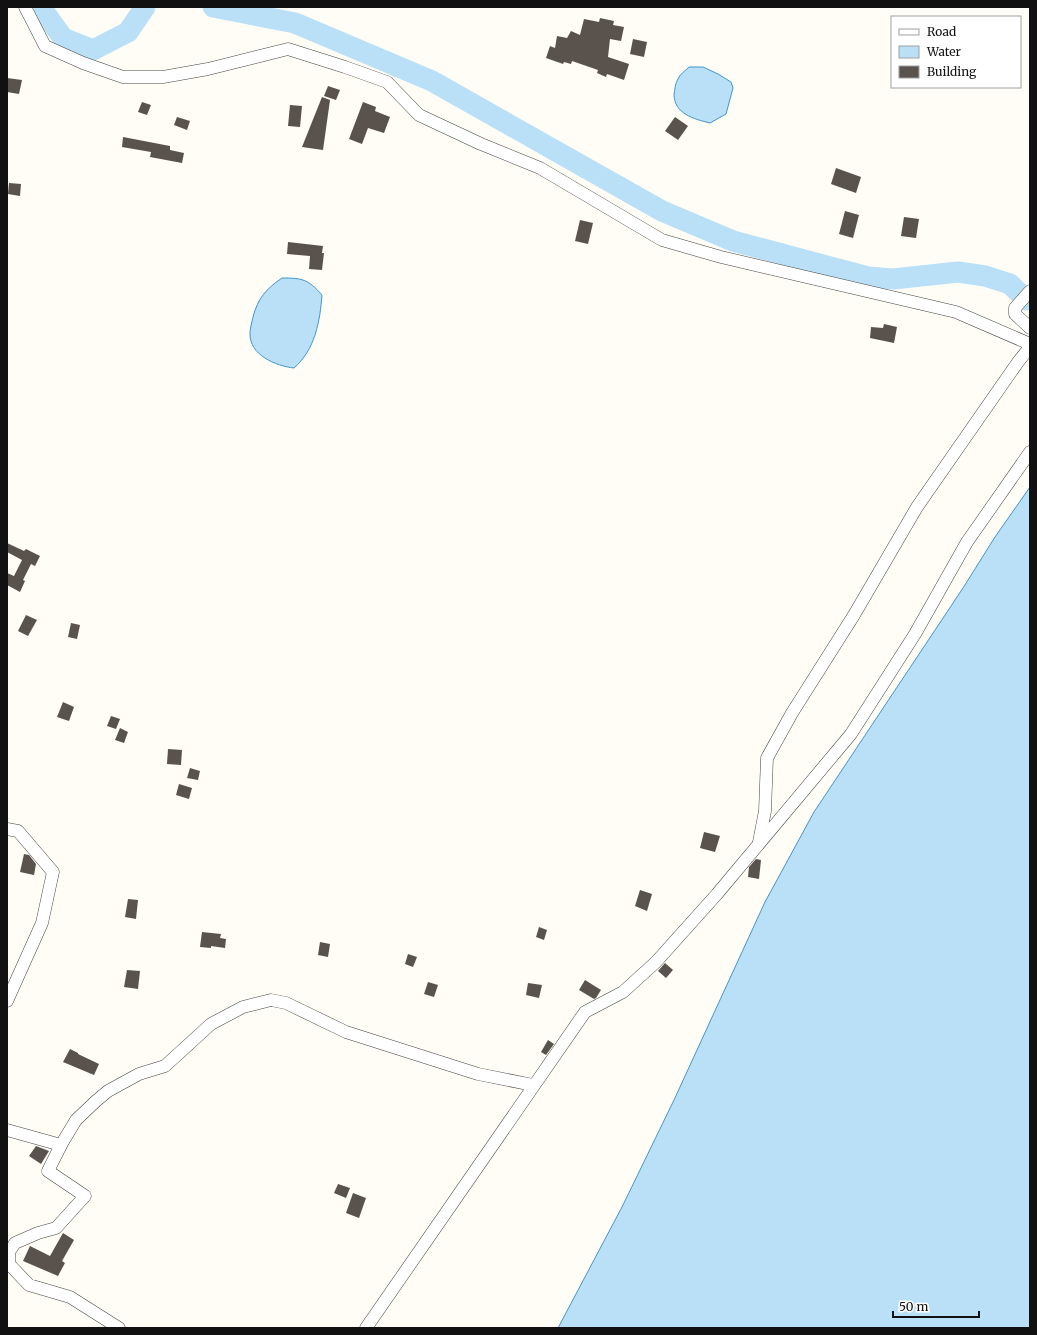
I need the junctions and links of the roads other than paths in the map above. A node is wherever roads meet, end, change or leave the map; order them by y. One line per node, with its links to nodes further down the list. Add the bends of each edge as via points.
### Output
1 (25, 7): 4 (street, via 45,46 83,63 123,76 164,78 288,49 345,67 387,82 419,115 540,168 662,240 720,257 956,312)
2 (1030, 291): 3 (street, via 1015,308 1015,314)
3 (1030, 328)
4 (1030, 346): 7 (street, via 917,507 854,615 788,719 767,758 765,811)
5 (1030, 452): 7 (street, via 967,542 915,634 851,734)
6 (7, 829): 8 (street, via 18,831 53,872 42,923)
7 (758, 845): 9 (street, via 656,962 623,992 585,1012)
8 (7, 1000)
9 (533, 1085): 11 (street, via 478,1074 346,1032 286,1003 271,1000 243,1007 211,1024 166,1066 139,1074 108,1091 76,1120); 13 (street)
10 (7, 1130): 11 (street)
11 (61, 1145): 12 (street, via 48,1171 85,1196 56,1228 15,1243 9,1252 9,1264 29,1285 70,1297)
12 (119, 1328)
13 (366, 1328)

